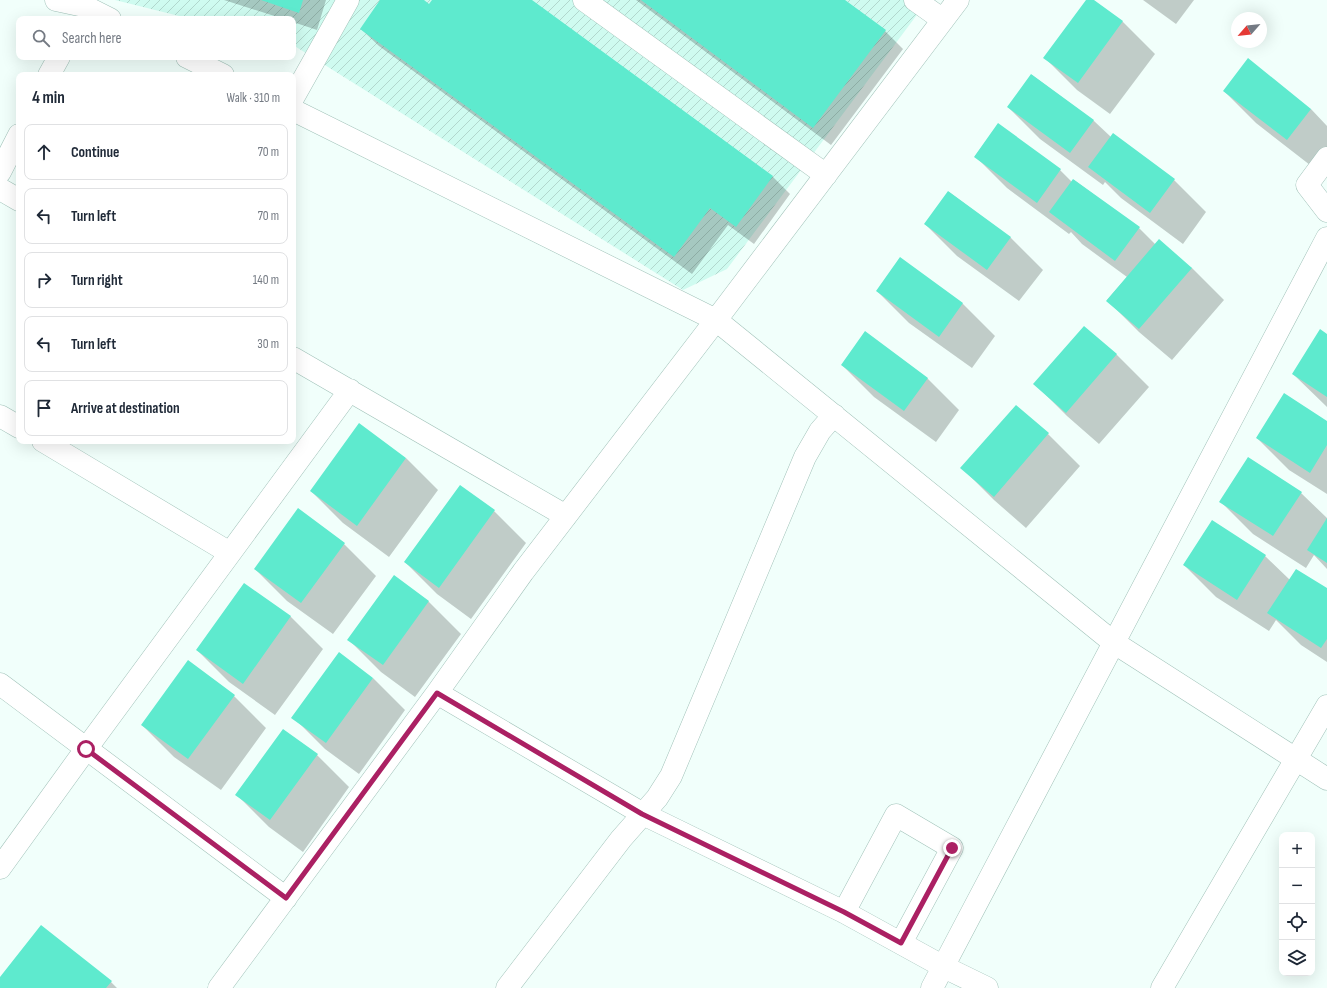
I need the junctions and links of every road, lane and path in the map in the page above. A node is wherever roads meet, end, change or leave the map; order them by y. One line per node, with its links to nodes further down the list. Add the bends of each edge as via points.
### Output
1 (56, 0): 6 (street)
2 (348, 0): 13 (street)
3 (584, 0): 18 (street)
4 (915, 0): 8 (street)
5 (958, 0): 8 (street)
6 (81, 13): 7 (street)
7 (96, 16)
8 (943, 20): 18 (street)
9 (57, 60): 11 (street)
10 (193, 60): 12 (street)
11 (51, 72)
12 (217, 72)
13 (296, 93)
14 (296, 111): 23 (street)
15 (16, 140): 17 (street)
16 (1327, 158): 21 (street, via 1307,185)
17 (0, 172)
18 (826, 175): 23 (street)
19 (0, 189): 20 (street)
20 (16, 198)
21 (1327, 211)
22 (1327, 238): 32 (street)
23 (716, 320): 26 (street); 30 (street)
24 (296, 360): 25 (street)
25 (350, 390): 30 (street); 31 (street)
26 (834, 415): 32 (street); 39 (street, via 820,431 805,457 671,776 657,798)
27 (0, 416): 28 (street)
28 (16, 425)
29 (47, 444): 31 (street)
30 (566, 516): 34 (street)
31 (230, 553): 36 (street)
32 (1113, 642): 37 (street); 44 (street)
33 (0, 684): 36 (street)
34 (437, 693): 39 (street); 41 (street)
35 (1327, 706): 37 (street)
36 (86, 749): 40 (street); 41 (street)
37 (1295, 759): 38 (street); 49 (street)
38 (1327, 779)
39 (642, 814): 42 (street); 46 (street)
40 (0, 868)
41 (286, 898): 45 (street)
42 (844, 912): 43 (street); 43 (street, via 896,816 952,848)
43 (901, 943): 44 (street)
44 (944, 967): 47 (street); 48 (street)
45 (219, 988)
46 (508, 988)
47 (932, 988)
48 (987, 988)
49 (1162, 988)

